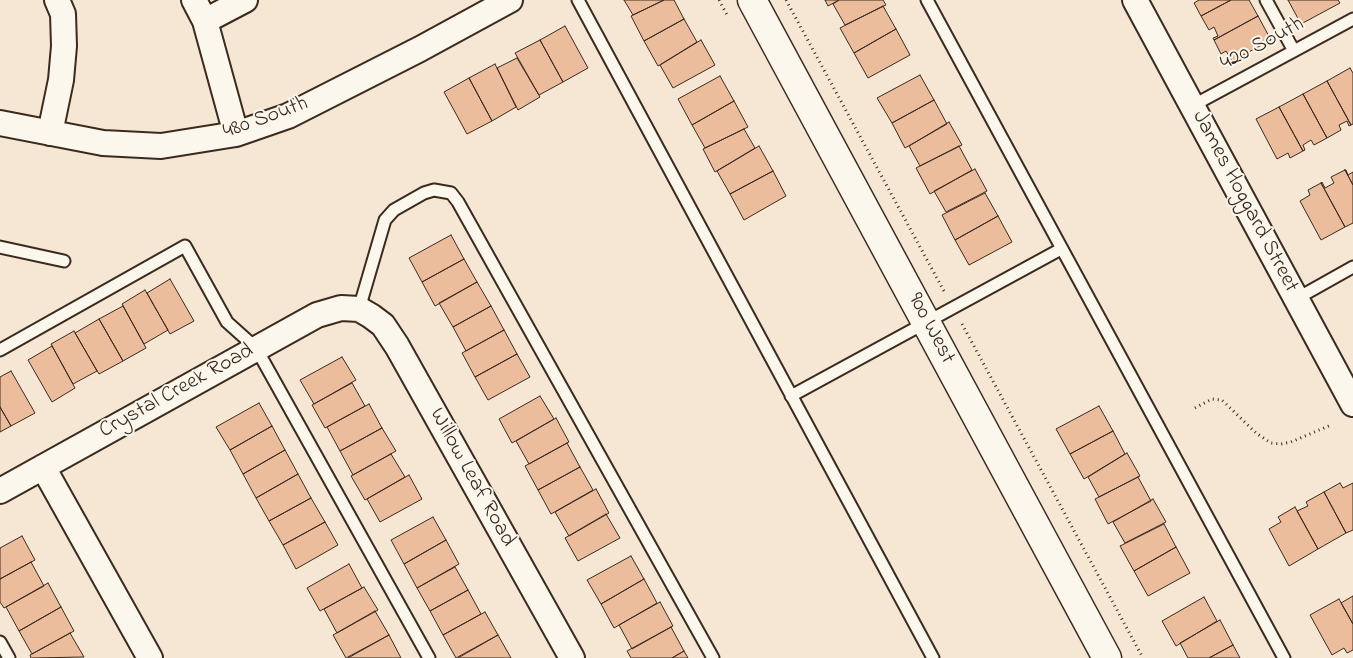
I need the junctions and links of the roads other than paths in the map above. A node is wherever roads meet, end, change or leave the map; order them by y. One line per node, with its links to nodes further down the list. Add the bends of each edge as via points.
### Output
1 (58, 0): 15 (street, via 63,14 64,46)
2 (194, 0): 11 (street)
3 (245, 0): 11 (street)
4 (510, 0): 16 (street, 480 South, via 288,116)
5 (578, 0): 26 (lane)
6 (752, 0): 23 (street, 900 West)
7 (927, 0): 18 (lane)
8 (1134, 0): 13 (street, James Hoggard Street)
9 (1266, 0): 12 (lane)
10 (1353, 19): 12 (lane, 420 South)
11 (205, 21): 16 (street)
12 (1294, 51): 13 (lane, 420 South)
13 (1192, 106): 21 (street, James Hoggard Street)
14 (0, 123): 15 (street, 480 South)
15 (50, 132): 16 (street, 480 South, via 103,143 161,146)
16 (236, 134)
17 (0, 247): 19 (lane)
18 (1061, 249): 23 (lane); 38 (lane)
19 (64, 261)
20 (1353, 267): 21 (lane)
21 (1296, 299): 27 (street, James Hoggard Street)
22 (359, 309): 24 (street, Crystal Creek Road, via 341,308 317,315); 34 (street, Willow Leaf Road, via 383,325 397,346); 35 (lane, via 385,220 394,210 424,193 434,190 451,193)
23 (926, 323): 26 (lane); 37 (street, 900 West)
24 (256, 348): 25 (lane, via 227,322 185,246); 28 (street, Crystal Creek Road); 33 (lane)
25 (0, 350)
26 (791, 396): 36 (lane)
27 (1353, 404)
28 (43, 467): 29 (street, Crystal Creek Road); 32 (street)
29 (0, 491)
30 (0, 642): 31 (lane)
31 (9, 658)
32 (150, 658)
33 (429, 658)
34 (572, 658)
35 (713, 658)
36 (933, 658)
37 (1107, 658)
38 (1284, 658)

